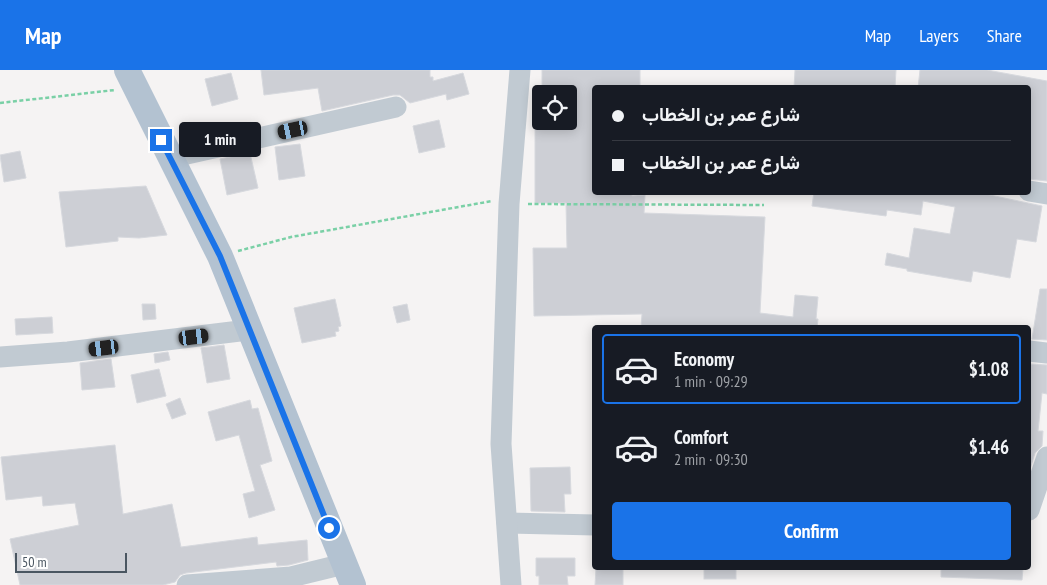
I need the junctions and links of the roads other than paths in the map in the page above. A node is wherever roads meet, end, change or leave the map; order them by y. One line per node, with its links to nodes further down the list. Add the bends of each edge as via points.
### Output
1 (520, 70): 13 (street, via 509,204 502,434)
2 (131, 79): 4 (main road)
3 (396, 107): 4 (street)
4 (169, 158): 7 (main road, via 220,256)
5 (1031, 191): 6 (street)
6 (1047, 194)
7 (248, 330): 10 (street); 15 (main road)
8 (1031, 351): 9 (street)
9 (1047, 353)
10 (0, 358)
11 (1047, 457): 12 (street)
12 (1031, 504)
13 (507, 523): 14 (street); 17 (street)
14 (592, 525)
15 (348, 575): 16 (street)
16 (187, 585)
17 (511, 585)

